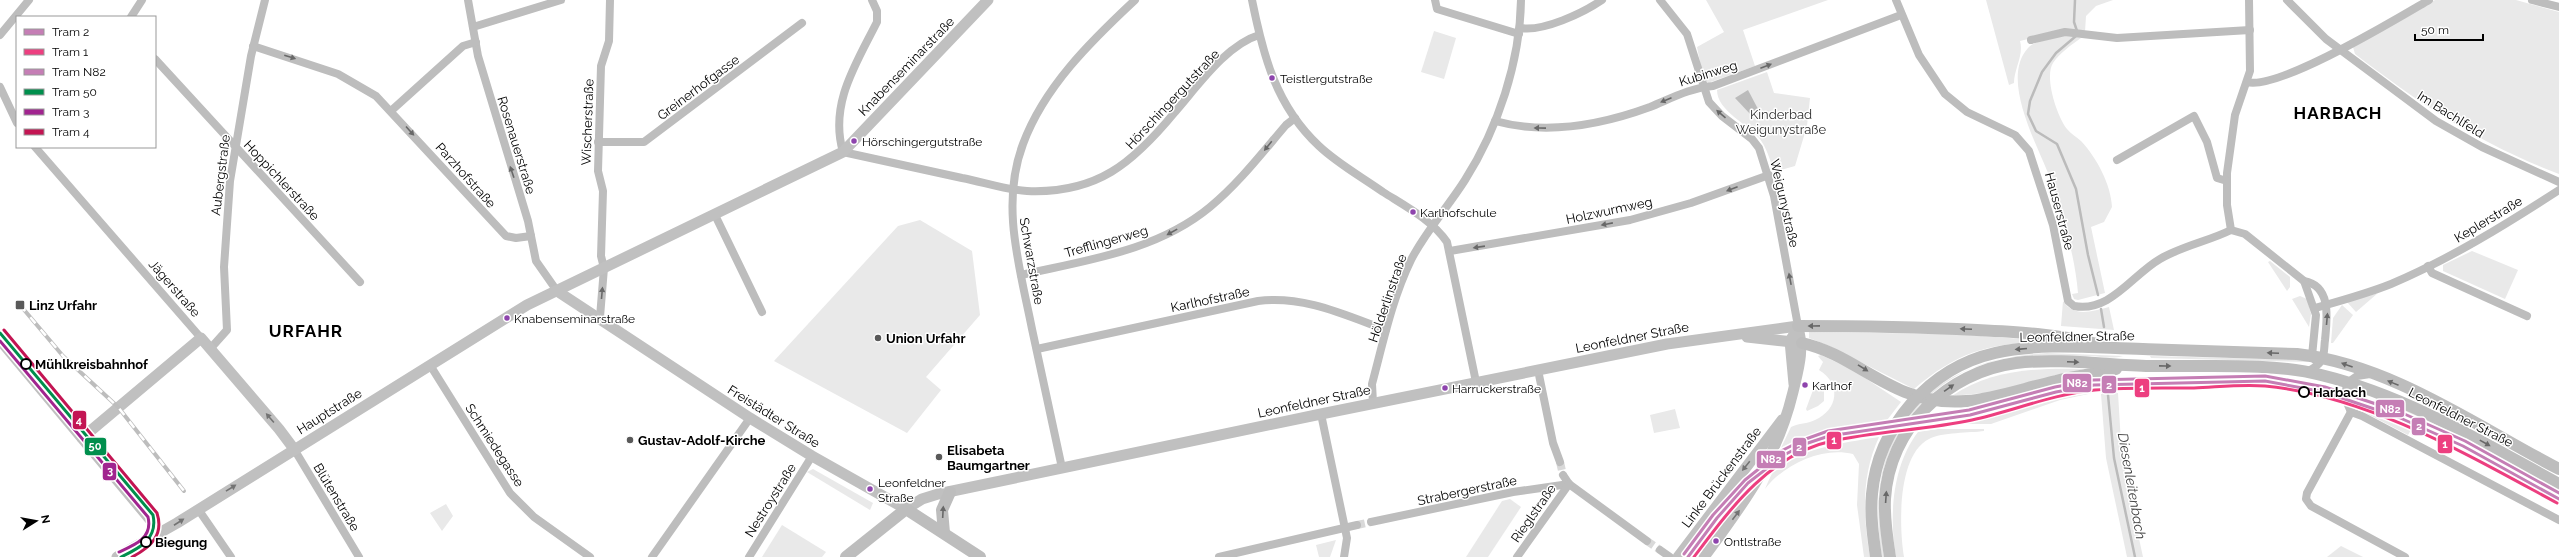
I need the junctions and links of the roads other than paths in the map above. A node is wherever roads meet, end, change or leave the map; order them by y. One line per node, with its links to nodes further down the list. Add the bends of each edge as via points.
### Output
1 (30, 0): 23 (street)
2 (142, 0): 24 (street)
3 (265, 0): 33 (street, Aubergstraße)
4 (468, 0): 26 (street, Rosenauerstraße)
5 (561, 0): 26 (street)
6 (610, 0): 43 (street, Wischerstraße, via 609,41 601,62)
7 (872, 0): 46 (street, Knabenseminarstraße, via 878,11 877,22 842,98 838,134)
8 (988, 0): 46 (street, Knabenseminarstraße)
9 (1135, 0): 51 (street, Schwarzstraße, via 1096,36 1040,108 1022,146)
10 (1252, 0): 30 (street)
11 (1435, 0): 28 (street, via 1437,9)
12 (1521, 0): 28 (street, Hölderlinstraße)
13 (1602, 0): 28 (street, via 1582,12 1550,24)
14 (1660, 0): 38 (street, Weigunystraße, via 1687,34)
15 (1896, 0): 21 (street, Hauserstraße)
16 (2249, 0): 27 (street)
17 (2287, 0): 34 (street, Im Bachlfeld, via 2309,24)
18 (2429, 0): 34 (street)
19 (2532, 0): 20 (street)
20 (2559, 7)
21 (1901, 15): 38 (street, Kubinweg, one-way to 21, via 1713,86); 55 (street, Hauserstraße, via 1919,55 1945,94 1967,112 2015,135 2029,151 2054,232 2068,301 2074,306 2084,307 2107,300 2160,258)
22 (16, 16): 29 (street)
23 (16, 16)
24 (132, 16)
25 (802, 23): 43 (street, Greinerhofgasse, via 644,142)
26 (473, 27): 32 (street, Rosenauerstraße)
27 (2250, 30): 31 (street, via 2117,38 2071,33); 36 (street, via 2251,52)
28 (1519, 31): 42 (street, Hölderlinstraße, via 1510,73)
29 (0, 35)
30 (1259, 35): 40 (street, via 1272,78); 51 (street, Hörschingergutstraße, via 1244,42 1220,61 1144,148 1114,171 1085,184 1066,188 1028,191)
31 (2031, 40)
32 (476, 42): 39 (street, via 463,46); 56 (street, Rosenauerstraße, one-way to 32)
33 (253, 46): 39 (street, Parzhofstraße, one-way to 39, via 338,74 364,88); 44 (street, Aubergstraße)
34 (2339, 50): 36 (street, via 2264,82); 50 (street, Im Bachlfeld, via 2407,101 2459,135)
35 (156, 60): 44 (street, Hoppichlerstraße)
36 (2246, 82): 49 (street, via 2233,129)
37 (0, 87): 41 (street)
38 (1703, 87): 42 (street, Kubinweg, one-way to 42, via 1691,89 1628,114 1581,124 1543,128); 48 (street, Weigunystraße, one-way to 38, via 1759,148 1752,139 1714,109)
39 (392, 110): 56 (street, Parzhofstraße, one-way to 56, via 506,236)
40 (1295, 118): 54 (street, via 1306,134 1333,158); 60 (street, Trefflingerweg, one-way to 60, via 1227,192 1210,208 1179,228 1130,250)
41 (16, 121)
42 (1495, 121): 54 (street, Hölderlinstraße, via 1466,179)
43 (598, 142): 59 (street, Wischerstraße, via 598,171 603,192 601,256)
44 (236, 147): 62 (street, Hoppichlerstraße); 76 (street, Aubergstraße, via 225,242 227,330)
45 (36, 148): 72 (street, Jägerstraße)
46 (843, 152): 51 (street, Hörschingergutstraße); 53 (street, Knabenseminarstraße)
47 (2116, 160): 49 (street, via 2194,116 2207,142 2217,178)
48 (1769, 175): 57 (street, Holzwurmweg, one-way to 57, via 1691,203 1630,220); 69 (street, Weigunystraße, one-way to 48)
49 (2227, 181): 55 (street, via 2227,205)
50 (2559, 182)
51 (1012, 188): 60 (street, Schwarzstraße, via 1012,222)
52 (2559, 190): 58 (street, Keplerstraße, via 2476,242)
53 (715, 215): 59 (street, Knabenseminarstraße); 66 (street)
54 (1434, 226): 57 (street, via 1441,233); 70 (street, Hölderlinstraße, via 1422,241 1405,273)
55 (2232, 230): 61 (street, via 2245,234)
56 (531, 236): 63 (street, Rosenauerstraße, via 536,261)
57 (1450, 251): 85 (street)
58 (2428, 266): 64 (street, Keplerstraße, via 2380,288); 67 (street, via 2432,272)
59 (604, 268): 63 (street, Knabenseminarstraße); 68 (street, one-way to 59)
60 (1021, 275): 77 (street, Schwarzstraße)
61 (2304, 280): 64 (street, via 2317,287); 65 (street)
62 (360, 282)
63 (557, 291): 68 (street, Freistädter Straße); 79 (street, Hauptstraße, via 527,305)
64 (2327, 305): 65 (street, Keplerstraße); 78 (street, one-way to 64, via 2328,316)
65 (2315, 308): 78 (street)
66 (762, 312)
67 (2527, 316)
68 (600, 318): 90 (street, Freistädter Straße)
69 (1798, 326): 71 (street, Leonfeldner Straße); 74 (street, Linke Brückenstraße); 75 (main road, one-way to 69, via 2054,334 1890,326)
70 (1386, 330): 77 (street, Karlhofstraße, via 1317,305 1280,299 1254,302); 86 (street, Hölderlinstraße, via 1371,388)
71 (1732, 336): 74 (street, Leonfeldner Straße); 81 (street, Leonfeldner Straße, via 1666,344)
72 (201, 338): 76 (street, Jägerstraße); 91 (street)
73 (0, 340): 91 (street)
74 (1796, 342): 80 (main road, one-way to 80, via 1845,358 1894,387 1915,396 1963,403 1990,399 2058,380); 88 (street, Linke Brückenstraße, via 1799,372)
75 (2116, 348): 78 (main road, Leonfeldner Straße, one-way to 75); 125 (main road, Leonfeldner Straße, one-way to 125, via 2036,348 1994,353 1961,366 1925,389 1898,420 1888,437 1877,467 1871,506)
76 (210, 349): 92 (street, Jägerstraße, one-way to 76)
77 (1037, 349): 95 (street, Schwarzstraße)
78 (2318, 359): 82 (street); 83 (main road, Leonfeldner Straße, one-way to 78); 84 (street)
79 (430, 365): 92 (street, Hauptstraße); 114 (street, Schmiedegasse, via 510,493 534,517)
80 (2129, 365): 82 (main road, Leonfeldner Straße, one-way to 82); 126 (main road, Leonfeldner Straße, one-way to 80, via 1885,498 1892,464 1909,428 1940,395 1968,377 2018,363)
81 (1538, 370): 85 (street, Leonfeldner Straße); 94 (street, via 1553,443)
82 (2306, 372): 84 (main road, Leonfeldner Straße)
83 (2371, 373): 84 (street); 96 (main road, Leonfeldner Straße, one-way to 83, via 2458,413)
84 (2341, 381): 87 (street); 99 (main road, Leonfeldner Straße, one-way to 99, via 2422,410)
85 (1476, 382): 86 (street, Leonfeldner Straße)
86 (1374, 403): 89 (street, Leonfeldner Straße)
87 (2350, 412): 103 (street); 127 (street, via 2306,499 2310,506)
88 (1787, 413): 123 (street, Linke Brückenstraße, one-way to 123); 124 (street, Linke Brückenstraße, one-way to 88, via 1758,483 1774,450)
89 (1321, 414): 95 (street, Leonfeldner Straße); 106 (street)
90 (750, 418): 93 (street, Freistädter Straße); 115 (street)
91 (82, 438): 108 (street, via 153,522)
92 (294, 449): 101 (street, Hauptstraße, one-way to 92); 113 (street, Blütenstraße)
93 (812, 456): 102 (street, Freistädter Straße); 116 (street, Nestroystraße)
94 (1560, 462)
95 (1062, 468): 100 (street, Leonfeldner Straße)
96 (2559, 469)
97 (1563, 474): 98 (street)
98 (1569, 484): 104 (street, Strabergerstraße, via 1513,492); 109 (street); 121 (street, Rieglstraße)
99 (2559, 484)
100 (950, 492): 102 (street, Leonfeldner Straße, via 922,499); 107 (main road, one-way to 100, via 942,510)
101 (198, 509): 108 (street, Hauptstraße, one-way to 101); 112 (street)
102 (906, 509): 107 (main road, Freistädter Straße); 117 (main road)
103 (2559, 520)
104 (1371, 522)
105 (1357, 525): 106 (street)
106 (1345, 528): 119 (street); 120 (street, via 1347,538)
107 (944, 533): 118 (main road, Freistädter Straße)
108 (160, 534): 111 (street, Hauptstraße)
109 (1647, 541)
110 (1660, 550): 122 (street)
111 (117, 557)
112 (231, 557)
113 (359, 557)
114 (590, 557)
115 (652, 557)
116 (749, 557)
117 (846, 557)
118 (980, 557)
119 (1219, 557)
120 (1344, 557)
121 (1517, 557)
122 (1670, 557)
123 (1678, 557)
124 (1704, 557)
125 (1876, 557)
126 (1890, 557)
127 (2405, 557)

